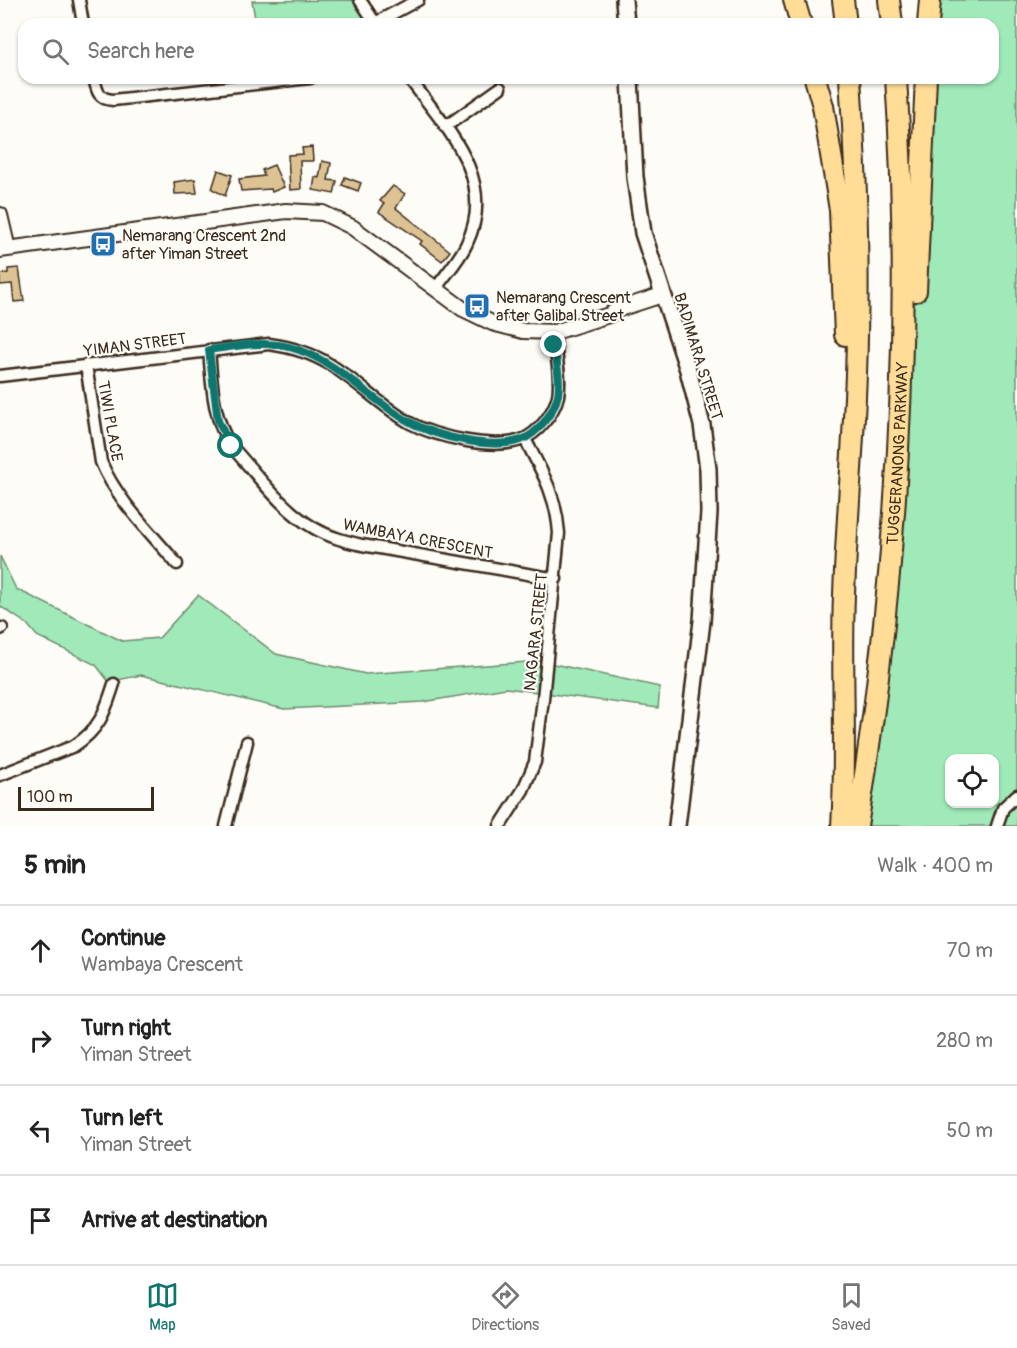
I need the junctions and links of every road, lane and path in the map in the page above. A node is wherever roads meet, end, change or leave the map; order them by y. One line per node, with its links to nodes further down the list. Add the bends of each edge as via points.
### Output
1 (79, 0): 9 (street)
2 (360, 0): 10 (street)
3 (418, 0): 11 (street)
4 (624, 0): 12 (main road)
5 (794, 0): 13 (highway)
6 (843, 0): 14 (highway)
7 (889, 0): 15 (highway)
8 (930, 0): 16 (highway)
9 (82, 18)
10 (372, 18)
11 (386, 18)
12 (626, 18)
13 (799, 18)
14 (845, 18)
15 (891, 18)
16 (928, 18)
17 (95, 84): 18 (street, via 104,100)
18 (256, 84)
19 (413, 84): 26 (street)
20 (630, 84): 30 (main road, BADIMARA STREET, via 635,177 644,233)
21 (817, 84): 36 (highway, via 840,210)
22 (850, 84): 36 (highway, via 858,242)
23 (896, 84): 37 (highway, TUGGERANONG PARKWAY, via 903,345)
24 (926, 84): 37 (highway, via 910,406 904,472)
25 (500, 88): 26 (street)
26 (445, 127): 29 (street, via 473,173 477,207 466,245)
27 (0, 215): 28 (street)
28 (4, 249): 29 (street, via 286,211 323,213 352,227)
29 (436, 288): 31 (street, via 463,309 492,323 523,331)
30 (664, 299): 31 (street, via 621,316 609,315); 46 (main road, BADIMARA STREET, via 702,425 709,490 702,621)
31 (555, 332): 35 (street, via 558,397 547,418)
32 (209, 350): 33 (street, YIMAN STREET); 35 (street, YIMAN STREET, via 261,343 297,349 329,364 420,428 480,442); 39 (street, WAMBAYA CRESCENT, via 215,409 225,438 281,502 314,529 362,545)
33 (86, 365): 34 (street, YIMAN STREET); 38 (street, TIWI PLACE, via 105,474)
34 (0, 376)
35 (525, 439): 39 (street, NAGARA STREET, via 550,485 555,504 559,533)
36 (853, 448): 47 (highway, via 843,610)
37 (895, 498): 48 (highway, TUGGERANONG PARKWAY)
38 (177, 564)
39 (556, 579): 45 (street, NAGARA STREET, via 535,762)
40 (114, 684): 42 (street, via 102,719 85,739)
41 (247, 742): 44 (street)
42 (0, 775)
43 (1017, 795): 49 (street, via 1003,808)
44 (226, 826)
45 (500, 826)
46 (677, 826)
47 (842, 826)
48 (857, 826)
49 (997, 826)

